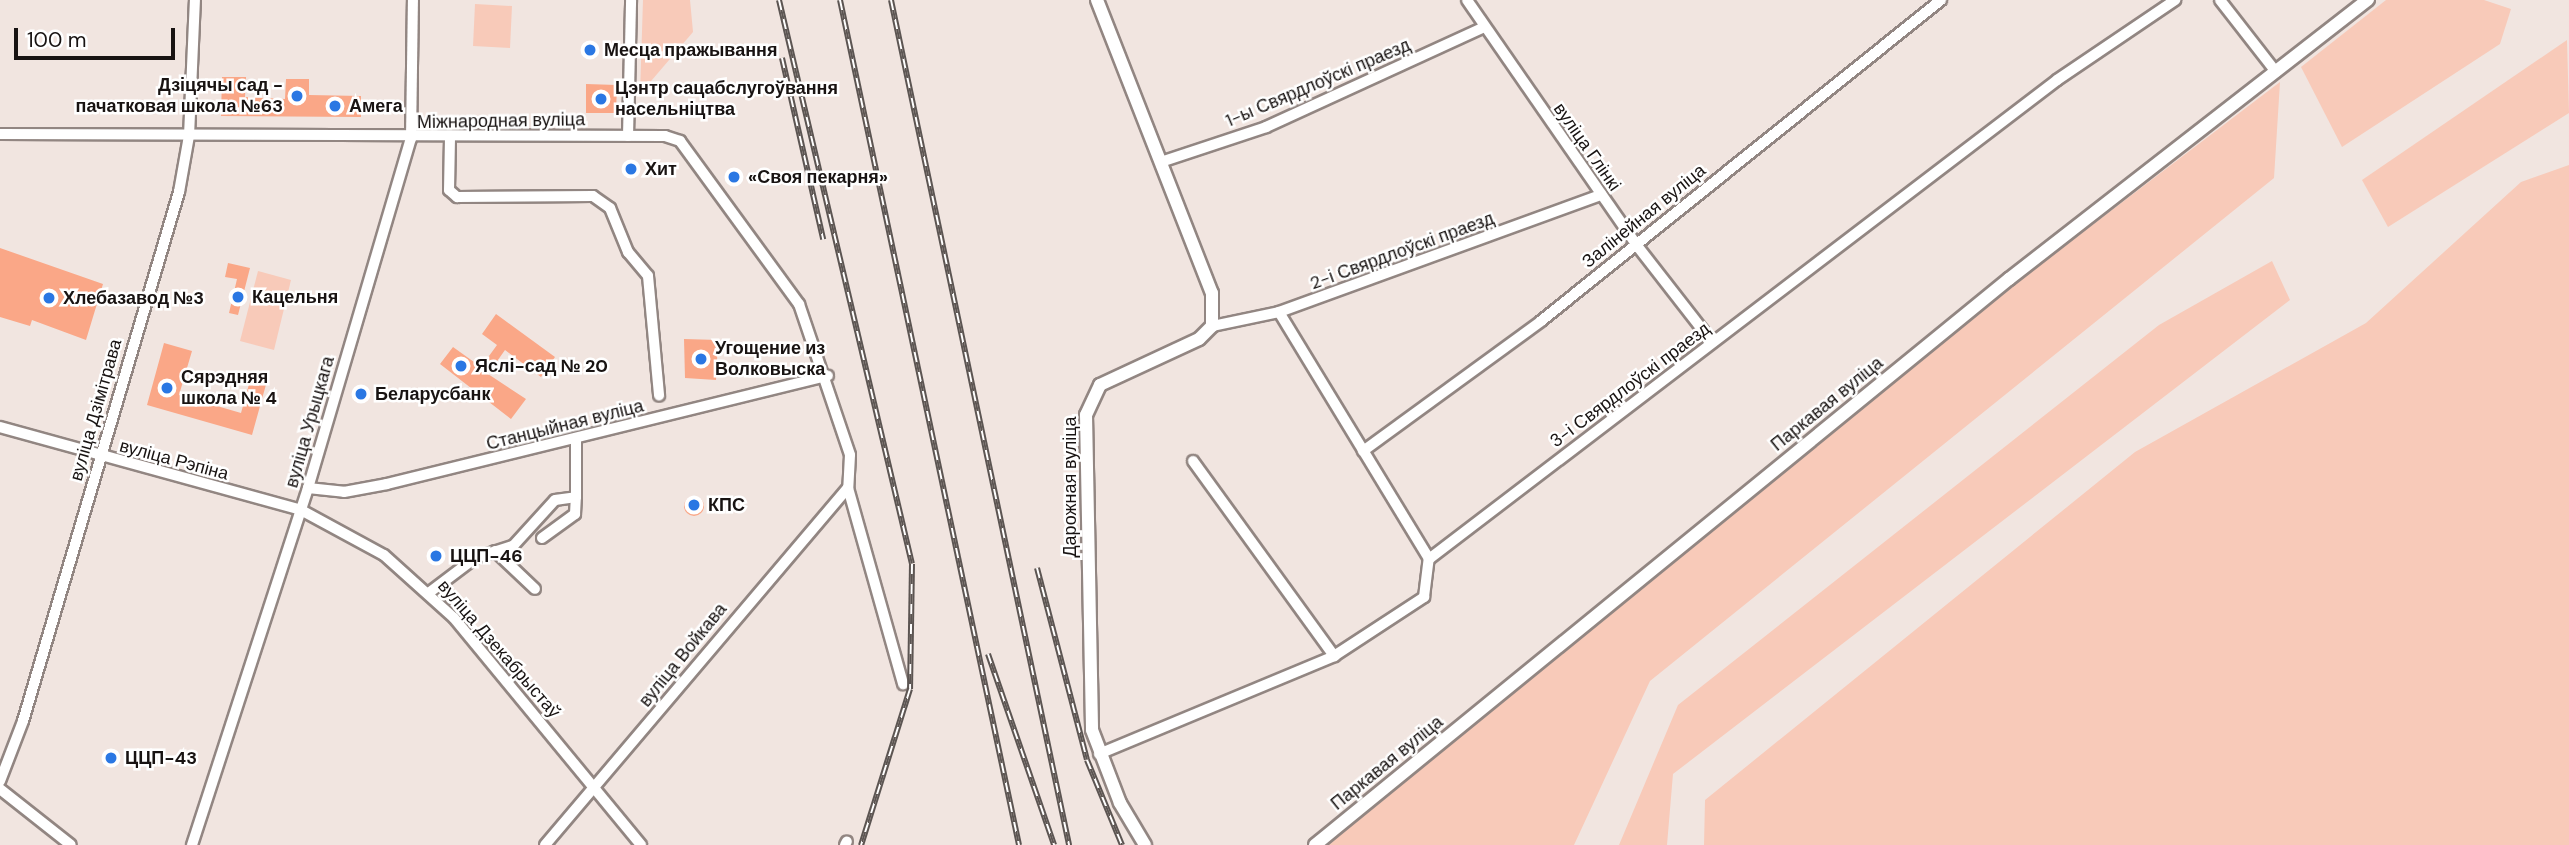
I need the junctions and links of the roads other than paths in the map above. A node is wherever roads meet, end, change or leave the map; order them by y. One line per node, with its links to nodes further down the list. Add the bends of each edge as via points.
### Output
1 (195, 0): 13 (street, вуліца Дзімітрава)
2 (413, 0): 16 (street, вуліца Урыцкага)
3 (631, 0): 14 (street)
4 (1097, 0): 17 (street)
5 (1467, 0): 10 (street, вуліца Глінкі)
6 (1941, 0): 19 (street, Залінейная вуліца)
7 (2175, 0): 22 (street, 3-і Свярдлоўскі праезд, via 2057,80)
8 (2220, 0): 11 (street)
9 (2368, 0): 11 (street, Паркавая вуліца)
10 (1484, 27): 17 (street, 1-ы Свярдлоўскі праезд, via 1266,127); 18 (street, вуліца Глінкі)
11 (2276, 72): 50 (street, Паркавая вуліца, via 1933,341)
12 (0, 134): 13 (street, Міжнародная вуліца)
13 (189, 136): 16 (street, Міжнародная вуліца); 28 (street, вуліца Дзімітрава, via 179,192)
14 (628, 136): 15 (street, Міжнародная вуліца); 23 (street, Міжнародная вуліца, via 680,141 799,304)
15 (450, 138): 16 (street, Міжнародная вуліца); 24 (street, via 452,194 593,196 610,208 628,252 648,276)
16 (411, 139): 30 (street, вуліца Урыцкага)
17 (1161, 162): 21 (street, via 1212,293)
18 (1601, 195): 19 (street, вуліца Глінкі); 20 (street, 2-і Свярдлоўскі праезд)
19 (1635, 243): 22 (street, вуліца Глінкі); 27 (street, Залінейная вуліца)
20 (1279, 312): 21 (street, 2-і Свярдлоўскі праезд); 27 (street)
21 (1212, 326): 41 (street, Дарожная вуліца, via 1199,339 1100,385 1086,415 1089,695)
22 (1712, 342): 36 (street, 3-і Свярдлоўскі праезд)
23 (828, 376): 26 (street, Станцыйная вуліца); 31 (street, Міжнародная вуліца, via 850,455)
24 (659, 395)
25 (0, 427): 28 (street, вуліца Рэпіна)
26 (576, 438): 30 (street, Станцыйная вуліца, via 344,492); 32 (street)
27 (1363, 452): 36 (street)
28 (101, 456): 33 (street, вуліца Рэпіна); 42 (street, вуліца Дзімітрава)
29 (1193, 461): 39 (street)
30 (308, 488): 33 (street, вуліца Урыцкага)
31 (848, 488): 40 (street, Міжнародная вуліца); 43 (street, вуліца Войкава)
32 (576, 497): 34 (street, via 575,513); 35 (street, via 555,500 513,546)
33 (301, 510): 38 (street, вуліца Дзекабрыстаў, via 384,555); 46 (street, вуліца Урыцкага)
34 (542, 538)
35 (495, 551): 37 (street); 38 (street, via 475,558)
36 (1429, 559): 39 (street, via 1424,597)
37 (535, 589)
38 (430, 592): 43 (street, вуліца Дзекабрыстаў)
39 (1334, 656): 41 (street)
40 (903, 684)
41 (1098, 754): 49 (street, Дарожная вуліца)
42 (0, 781)
43 (596, 787): 47 (street, вуліца Войкава); 48 (street, вуліца Дзекабрыстаў)
44 (0, 789): 45 (street)
45 (71, 845)
46 (192, 845)
47 (545, 845)
48 (641, 845)
49 (1145, 845)
50 (1315, 845)

